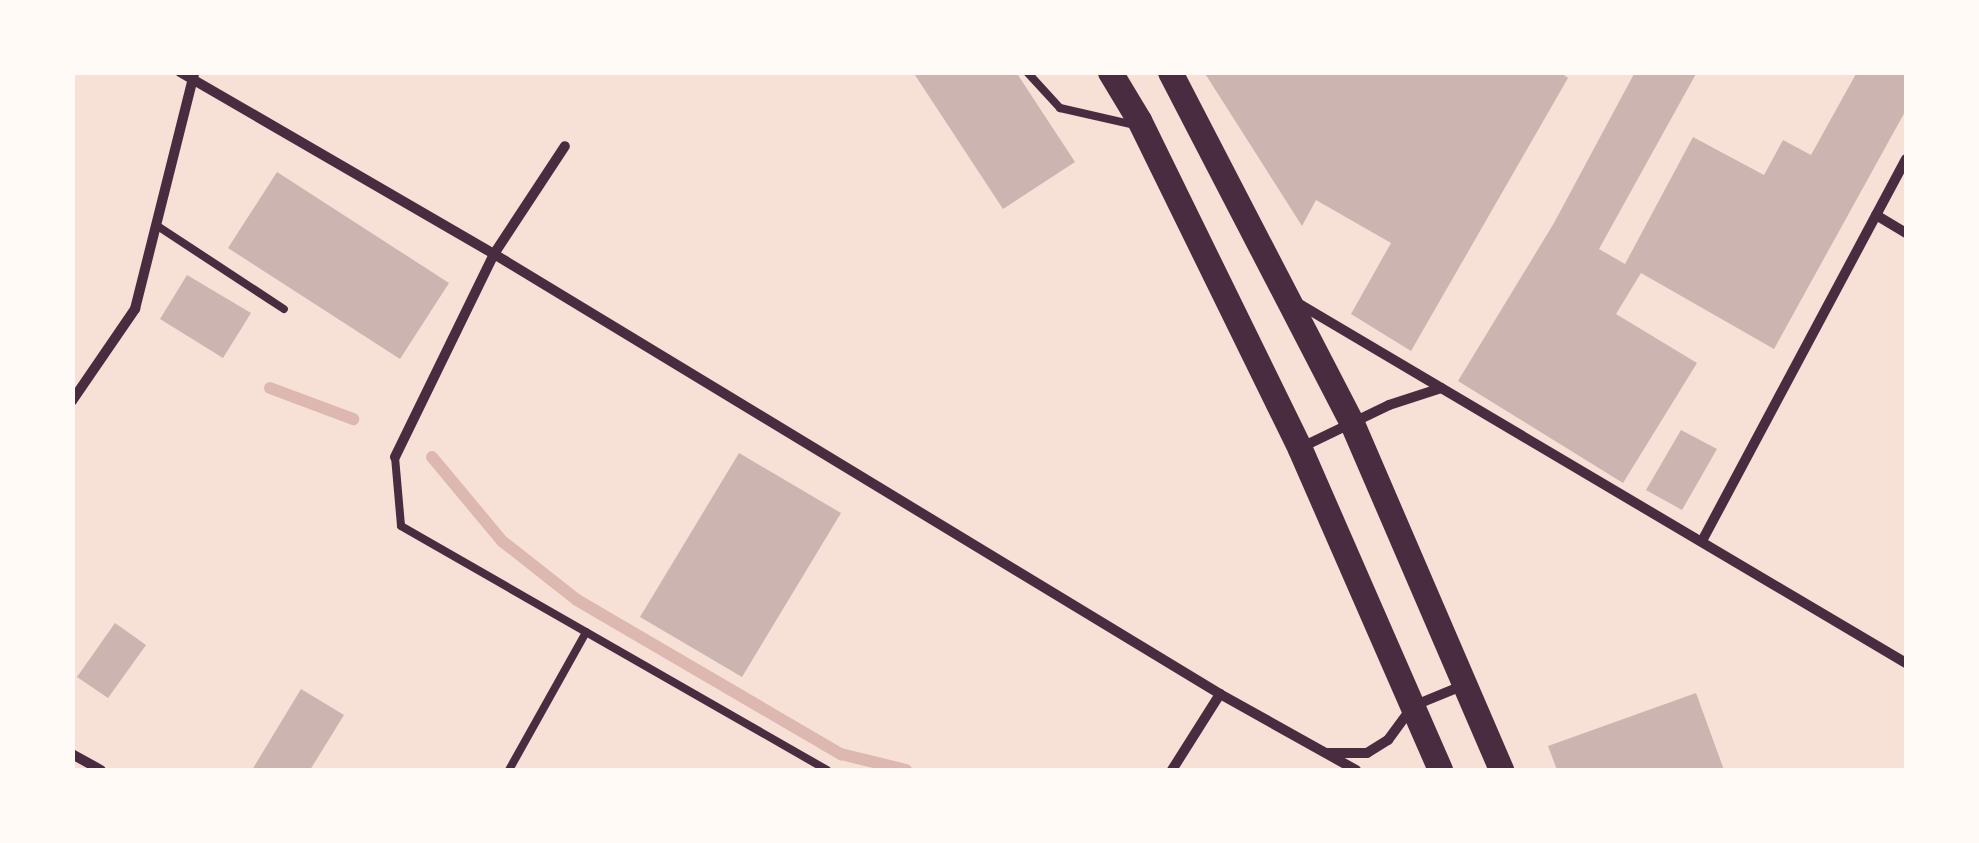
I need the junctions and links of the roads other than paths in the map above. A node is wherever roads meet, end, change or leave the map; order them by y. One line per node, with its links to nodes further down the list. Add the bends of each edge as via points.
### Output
1 (1027, 72): 5 (lane, via 1060,108)
2 (1110, 72): 5 (main road)
3 (1170, 72): 12 (main road)
4 (189, 74): 9 (street); 11 (street)
5 (1142, 126): 17 (main road)
6 (565, 146): 11 (street)
7 (1906, 159): 8 (street)
8 (1876, 216): 10 (street); 19 (street)
9 (156, 225): 13 (lane); 15 (street, via 135,309)
10 (1906, 234)
11 (494, 254): 18 (street); 23 (street)
12 (1291, 299): 14 (street); 16 (main road)
13 (284, 309)
14 (1441, 388): 16 (street); 19 (street)
15 (72, 401)
16 (1351, 421): 17 (street); 22 (main road)
17 (1300, 448): 24 (main road)
18 (395, 457): 20 (lane, via 401,526)
19 (1702, 542): 21 (street)
20 (586, 632): 28 (lane); 29 (lane)
21 (1906, 662)
22 (1465, 684): 24 (street); 33 (main road)
23 (1220, 694): 25 (street); 30 (street)
24 (1413, 706): 25 (street, via 1388,740 1367,754); 32 (main road)
25 (1326, 753): 31 (street)
26 (72, 754): 27 (street)
27 (102, 770)
28 (509, 770)
29 (827, 770)
30 (1172, 770)
31 (1356, 770)
32 (1440, 770)
33 (1501, 770)

